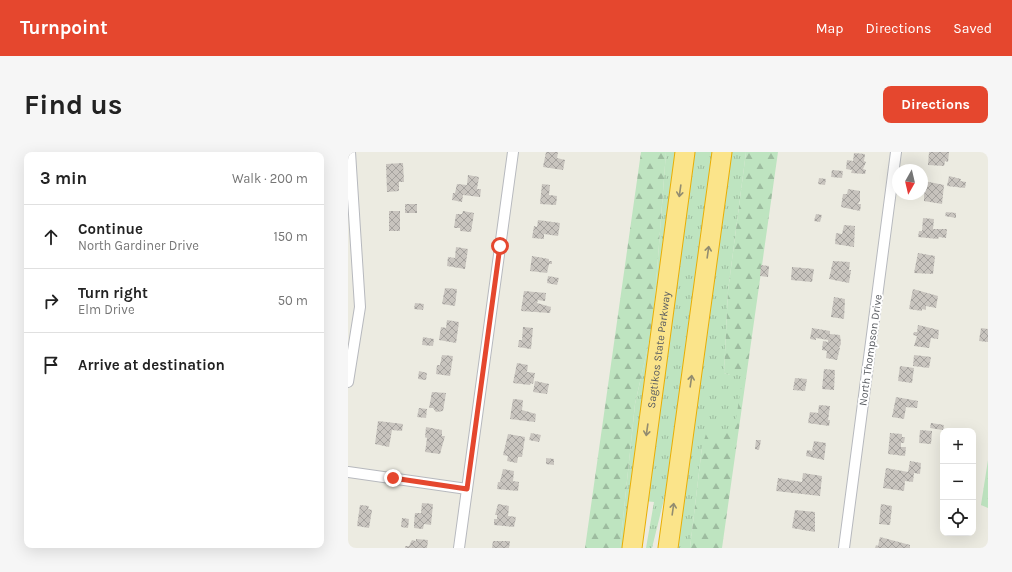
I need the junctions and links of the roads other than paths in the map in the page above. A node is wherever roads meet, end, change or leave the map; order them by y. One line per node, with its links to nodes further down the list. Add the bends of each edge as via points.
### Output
1 (350, 152): 6 (street, via 360,307)
2 (513, 152): 8 (street)
3 (685, 152): 10 (highway, Sagtikos State Parkway, one-way to 10)
4 (722, 152): 11 (highway, one-way to 4)
5 (896, 152): 12 (street, North Thompson Drive)
6 (348, 382)
7 (348, 472): 8 (street)
8 (467, 489): 9 (street)
9 (459, 548)
10 (632, 548)
11 (668, 548)
12 (844, 548)

